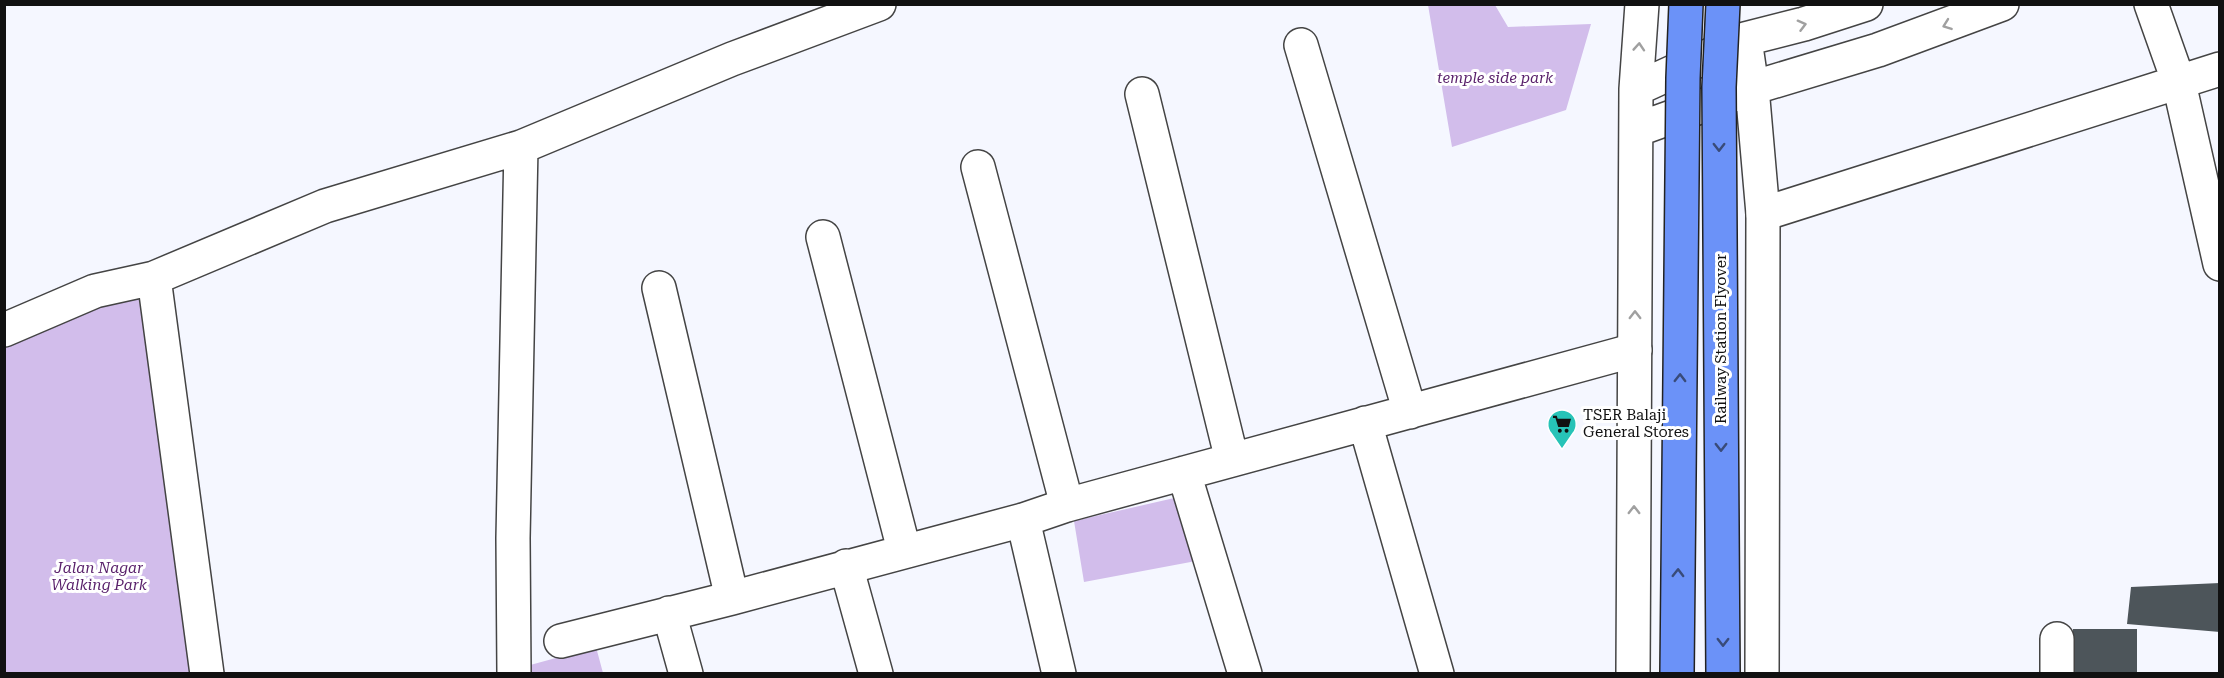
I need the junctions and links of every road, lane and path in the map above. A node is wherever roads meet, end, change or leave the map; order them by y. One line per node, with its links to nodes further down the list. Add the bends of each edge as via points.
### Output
1 (879, 4): 16 (street, via 732,59)
2 (1642, 4): 13 (street, one-way to 2)
3 (1686, 4): 45 (main road, one-way to 3, bridge)
4 (1723, 4): 46 (main road, Railway Station Flyover, one-way to 46, bridge, via 1719,87)
5 (1866, 4): 8 (street, one-way to 5)
6 (2002, 4): 12 (street, one-way to 12, via 1878,50)
7 (2151, 4): 11 (street)
8 (1745, 39): 12 (street); 13 (street)
9 (1301, 45): 25 (street)
10 (2220, 69): 11 (street)
11 (2179, 83): 18 (street); 20 (street)
12 (1752, 88): 15 (street); 18 (street)
13 (1636, 89): 15 (street)
14 (1142, 94): 27 (street)
15 (1636, 130): 24 (street, one-way to 15)
16 (521, 147): 21 (street, via 325,206); 38 (street)
17 (978, 166): 29 (street)
18 (1763, 214): 47 (street)
19 (823, 237): 31 (street)
20 (2220, 264)
21 (154, 278): 23 (street, via 95,291); 37 (street)
22 (659, 288): 33 (street)
23 (4, 330)
24 (1635, 350): 25 (street); 44 (street, one-way to 24)
25 (1410, 412): 26 (street)
26 (1365, 423): 27 (street); 43 (street)
27 (1232, 460): 28 (street)
28 (1184, 474): 29 (street); 42 (street)
29 (1067, 505): 30 (street)
30 (1023, 520): 31 (street); 41 (street)
31 (904, 550): 32 (street)
32 (846, 566): 33 (street); 40 (street)
33 (732, 598): 34 (street)
34 (669, 613): 36 (street); 39 (street)
35 (2057, 639): 48 (street)
36 (561, 641)
37 (207, 674)
38 (514, 674)
39 (686, 674)
40 (876, 674)
41 (1059, 674)
42 (1245, 674)
43 (1437, 674)
44 (1633, 674)
45 (1677, 674)
46 (1723, 674)
47 (1762, 674)
48 (2057, 674)

